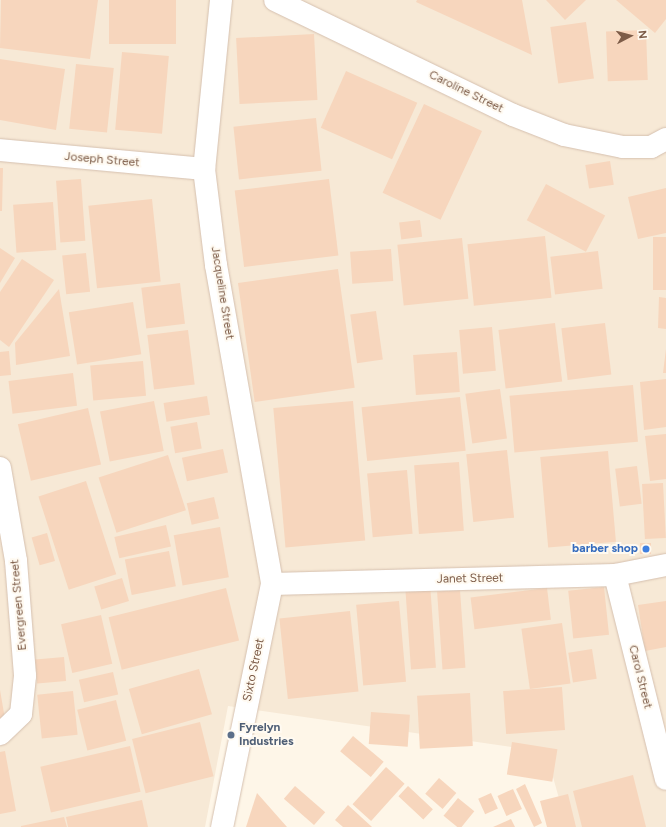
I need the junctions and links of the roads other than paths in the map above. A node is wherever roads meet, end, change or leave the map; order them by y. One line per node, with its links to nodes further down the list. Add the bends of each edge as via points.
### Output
1 (221, 0): 5 (street, Jacqueline Street)
2 (276, 0): 3 (street, Caroline Street, via 513,115 564,135 623,147 651,146)
3 (666, 139)
4 (0, 150): 5 (street, Joseph Street)
5 (204, 169): 9 (street, Jacqueline Street, via 216,265)
6 (0, 470): 10 (street, Evergreen Street, via 16,561 25,676 21,714)
7 (666, 565): 8 (street, Janet Street)
8 (614, 575): 9 (street, Janet Street); 11 (street, Carol Street)
9 (272, 584): 12 (street, Sixto Street)
10 (0, 734)
11 (666, 779)
12 (222, 827)

